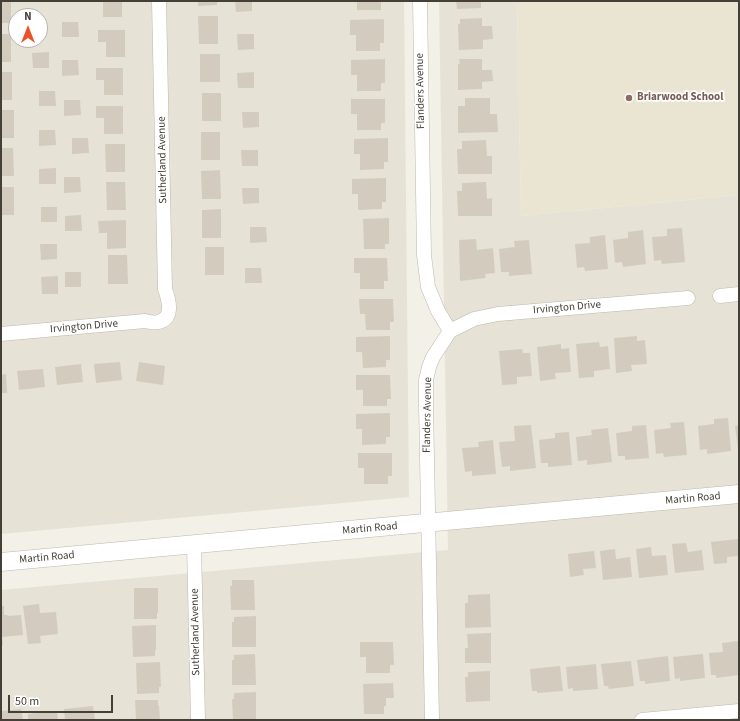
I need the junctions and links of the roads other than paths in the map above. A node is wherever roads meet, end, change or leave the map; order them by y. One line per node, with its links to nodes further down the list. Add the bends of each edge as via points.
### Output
1 (159, 1): 6 (street, Sutherland Avenue, via 165,289 170,311)
2 (420, 1): 7 (street, Flanders Avenue, via 426,278 430,295)
3 (739, 294): 4 (street)
4 (720, 296)
5 (688, 298): 7 (street, Irvington Drive, via 498,314 474,319)
6 (166, 318): 8 (street, Irvington Drive, via 159,322)
7 (450, 331): 10 (street, Flanders Avenue, via 433,357 426,380)
8 (1, 334)
9 (739, 494): 10 (street, Martin Road)
10 (428, 523): 11 (street, Martin Road); 15 (street, Flanders Avenue)
11 (194, 545): 12 (street, Martin Road); 14 (street, Sutherland Avenue)
12 (1, 562)
13 (739, 711): 16 (street)
14 (198, 720)
15 (432, 720)
16 (642, 720)

